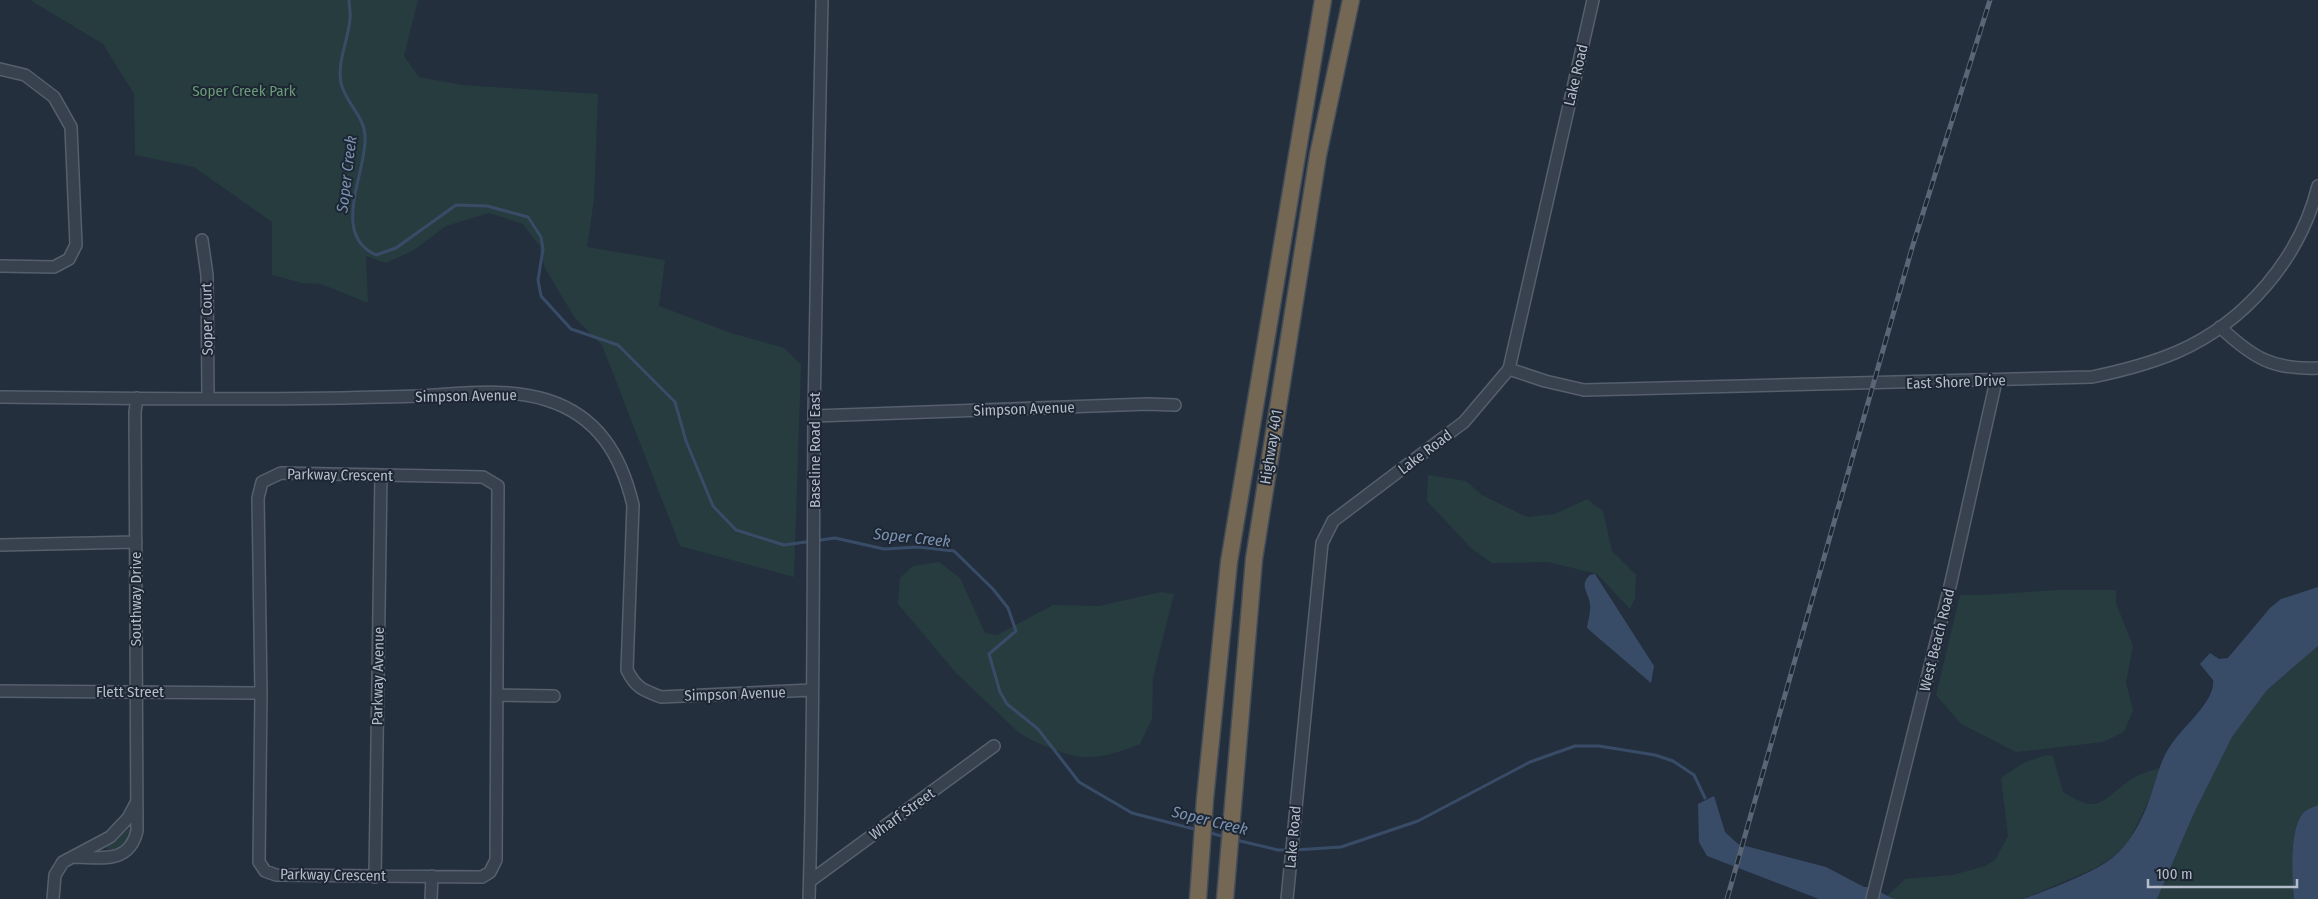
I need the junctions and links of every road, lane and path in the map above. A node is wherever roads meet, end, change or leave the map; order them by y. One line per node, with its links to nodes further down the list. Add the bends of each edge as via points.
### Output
1 (822, 0): 17 (street, Baseline Road East)
2 (1322, 0): 29 (highway, Highway 401, via 1229,562)
3 (1351, 0): 39 (highway, Highway 401, via 1318,155 1254,559)
4 (1593, 0): 11 (street, Lake Road)
5 (0, 69): 8 (street, via 25,75 54,98 71,127 76,245 69,259 54,267)
6 (2318, 186): 9 (street, East Shore Drive, via 2290,253 2265,289)
7 (202, 240): 15 (street, Soper Court, via 207,275)
8 (0, 266)
9 (2220, 328): 10 (street, via 2242,348 2277,366); 12 (street, East Shore Drive, via 2178,352 2092,377)
10 (2318, 368)
11 (1509, 370): 12 (street, East Shore Drive, via 1584,390); 40 (street, Lake Road, via 1464,422 1333,521 1322,543)
12 (1996, 381): 41 (street, West Beach Road, via 1951,582)
13 (0, 397): 14 (street, Simpson Avenue)
14 (137, 398): 15 (street, Simpson Avenue); 19 (street, Southway Drive)
15 (208, 398): 21 (street, Simpson Avenue, via 528,395 568,409 591,424 606,440 621,463 628,483 633,504 627,670 634,684 661,697)
16 (1175, 405): 17 (street, Simpson Avenue)
17 (814, 416): 21 (street, Baseline Road East)
18 (381, 475): 24 (street, Parkway Crescent, via 281,473 262,482 258,498); 25 (street, Parkway Crescent, via 482,477 498,486); 32 (street, Parkway Avenue)
19 (136, 542): 20 (street); 23 (street, Southway Drive)
20 (0, 545)
21 (812, 690): 33 (street, Baseline Road East)
22 (0, 691): 23 (street, Flett Street)
23 (136, 692): 24 (street, Flett Street); 28 (street, Southway Drive)
24 (261, 693): 32 (street, Parkway Crescent, via 259,862 265,871 276,875)
25 (498, 695): 26 (street); 31 (street, Parkway Crescent, via 496,860 490,872 482,877)
26 (554, 696)
27 (994, 746): 33 (street, Wharf Street)
28 (136, 801): 30 (street, via 128,818 110,836); 30 (street, Southway Drive, via 136,832 128,852 117,856)
29 (1202, 846): 37 (highway); 38 (highway, Highway 401)
30 (73, 857): 34 (street, via 58,868)
31 (432, 876): 32 (street, Parkway Crescent); 35 (street)
32 (375, 877)
33 (810, 881): 36 (street, Baseline Road East)
34 (53, 899)
35 (432, 899)
36 (809, 899)
37 (1190, 899)
38 (1198, 899)
39 (1226, 899)
40 (1287, 899)
41 (1872, 899)

